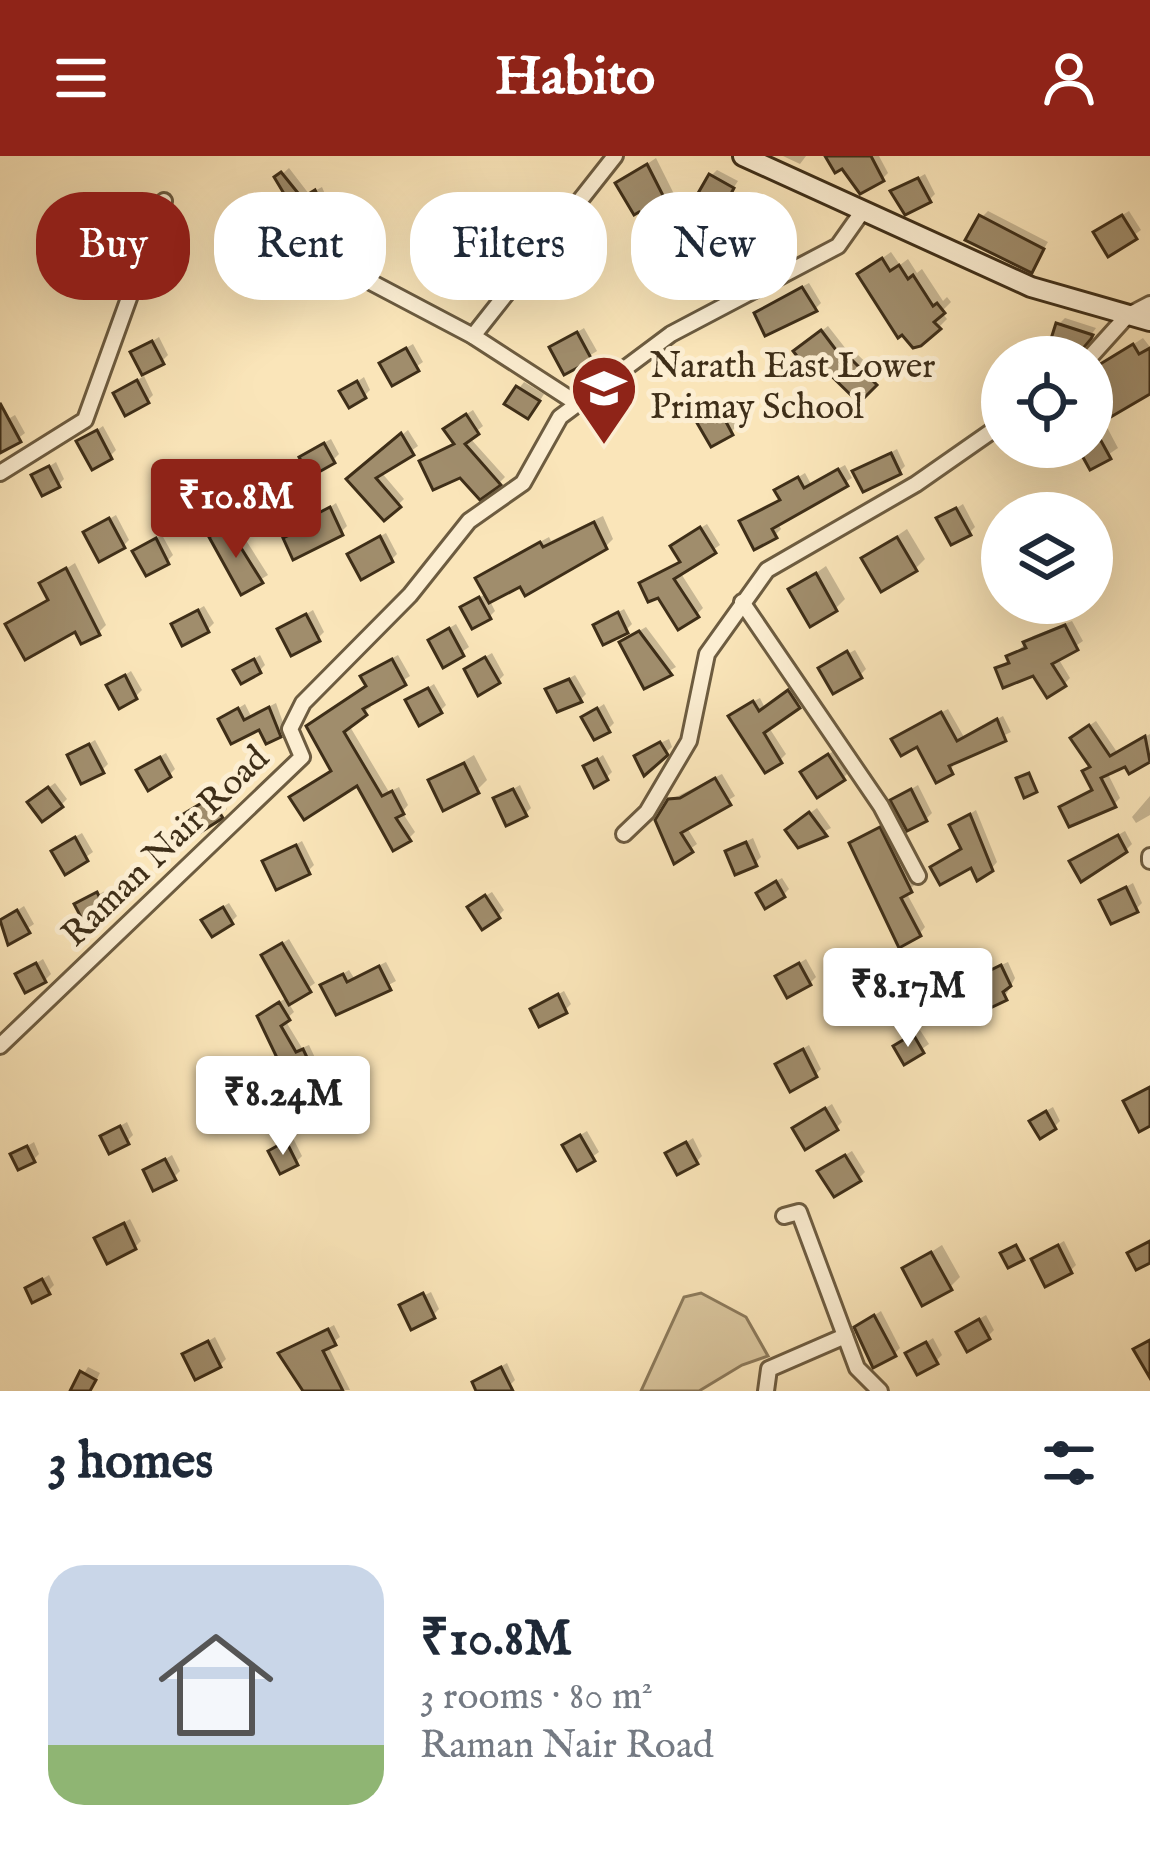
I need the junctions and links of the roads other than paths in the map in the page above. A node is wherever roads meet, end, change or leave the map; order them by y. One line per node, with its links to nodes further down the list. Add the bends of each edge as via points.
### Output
1 (615, 156): 9 (street)
2 (743, 156): 3 (main road)
3 (862, 212): 7 (main road, via 1030,287); 11 (street, Raman Nair Road, via 838,246 671,334)
4 (386, 291): 9 (street)
5 (128, 300): 13 (street, via 85,420)
6 (1150, 304): 7 (street)
7 (1126, 316): 8 (main road); 10 (street)
8 (1150, 322)
9 (472, 336): 11 (street)
10 (1108, 336)
11 (578, 404): 17 (street, Raman Nair Road, via 560,417 523,483 469,521 410,595 303,703 290,729 302,757)
12 (981, 438): 14 (street, via 767,570)
13 (0, 473)
14 (742, 602): 15 (street, via 707,653 689,741 647,812); 16 (street, via 881,806)
15 (624, 834)
16 (918, 876)
17 (0, 1046)
18 (784, 1216): 19 (street, via 799,1212)
19 (845, 1336): 20 (street, via 770,1369); 21 (street, via 857,1368)
20 (766, 1391)
21 (880, 1391)

